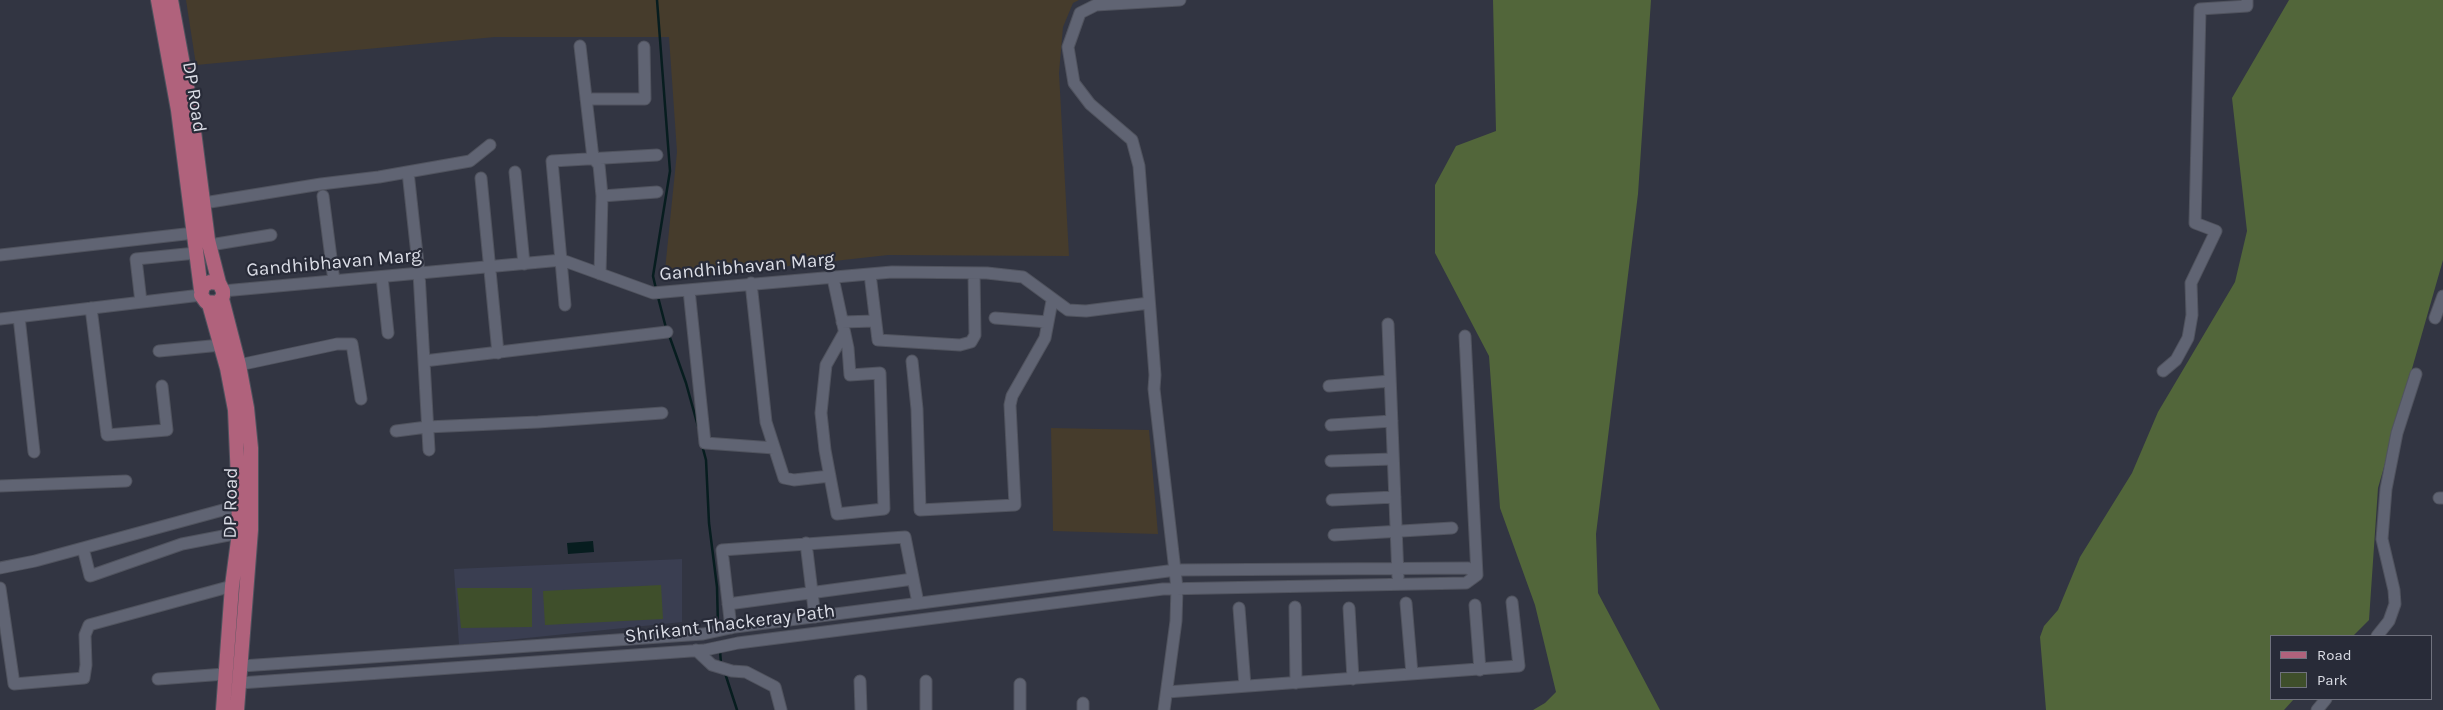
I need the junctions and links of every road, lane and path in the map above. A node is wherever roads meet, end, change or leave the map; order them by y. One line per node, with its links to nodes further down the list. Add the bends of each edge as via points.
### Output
1 (159, 0): 16 (main road, DP Road, via 191,108); 17 (main road, DP Road)
2 (1180, 0): 38 (street, via 1096,5 1080,13 1068,47 1074,83 1090,104 1132,140 1139,166)
3 (2247, 0): 58 (street, via 2247,6 2200,9 2195,223 2216,231 2191,283 2192,315 2188,338 2176,360)
4 (580, 46): 6 (street)
5 (644, 47): 6 (street, via 646,99)
6 (586, 99): 9 (street)
7 (490, 145): 10 (street, via 470,161)
8 (657, 155): 9 (street)
9 (593, 158): 15 (street, via 598,165); 22 (street, via 552,161)
10 (408, 172): 16 (street); 25 (street)
11 (514, 172): 23 (street)
12 (481, 178): 24 (street)
13 (657, 192): 15 (street)
14 (323, 196): 31 (street)
15 (602, 196): 27 (street)
16 (204, 204): 19 (main road, DP Road)
17 (194, 233): 20 (main road, DP Road); 21 (street)
18 (271, 235): 19 (street)
19 (210, 245): 34 (main road, DP Road)
20 (196, 253): 34 (main road, DP Road); 37 (street, via 136,259)
21 (0, 255)
22 (562, 260): 23 (street, Gandhibhavan Marg); 27 (street, Gandhibhavan Marg); 39 (street)
23 (524, 264): 24 (street, Gandhibhavan Marg)
24 (490, 267): 25 (street, Gandhibhavan Marg); 54 (street)
25 (418, 273): 29 (street, Gandhibhavan Marg); 55 (street)
26 (974, 273): 28 (street, Gandhibhavan Marg); 36 (street, Gandhibhavan Marg, via 1023,277); 45 (street, via 975,335 971,342 960,345 878,340)
27 (600, 274): 33 (street, Gandhibhavan Marg, via 657,293)
28 (870, 274): 30 (street, Gandhibhavan Marg); 45 (street)
29 (382, 276): 31 (street, Gandhibhavan Marg); 50 (street)
30 (833, 278): 32 (street, Gandhibhavan Marg); 48 (street)
31 (334, 281): 34 (street, Gandhibhavan Marg)
32 (751, 283): 33 (street, Gandhibhavan Marg); 69 (street, via 766,422)
33 (689, 290): 69 (street, via 705,443)
34 (213, 294): 37 (street, Gandhibhavan Marg); 52 (main road, DP Road); 57 (main road, DP Road)
35 (2443, 296): 43 (street)
36 (1052, 301): 38 (street, Gandhibhavan Marg, via 1068,310 1086,311); 46 (street)
37 (141, 302): 40 (street, Gandhibhavan Marg)
38 (1149, 304): 87 (street, via 1165,499)
39 (565, 305)
40 (91, 308): 41 (street, Gandhibhavan Marg); 61 (street, via 107,435 167,430)
41 (19, 317): 44 (street, Gandhibhavan Marg); 71 (street)
42 (995, 318): 46 (street)
43 (2435, 318)
44 (0, 319)
45 (875, 321): 48 (street)
46 (1048, 322): 56 (street, via 1045,338 1010,405 1015,505 920,510)
47 (1388, 324): 60 (street)
48 (843, 327): 74 (street, via 826,364 822,384 821,413); 74 (street, via 850,375 880,373 884,509 837,514)
49 (667, 332): 54 (street)
50 (388, 333)
51 (1465, 336): 90 (street)
52 (220, 345): 53 (street); 79 (main road, DP Road, via 235,410)
53 (159, 351)
54 (498, 353): 55 (street)
55 (424, 361): 67 (street)
56 (912, 361)
57 (239, 365): 63 (street, via 337,344 352,344); 79 (main road, DP Road, via 249,424)
58 (2163, 371)
59 (2416, 374): 108 (street, via 2397,432 2386,489 2382,539 2395,604 2390,621)
60 (1390, 381): 62 (street); 65 (street)
61 (162, 386)
62 (1329, 386)
63 (361, 398)
64 (662, 413): 67 (street)
65 (1392, 421): 66 (street); 72 (street)
66 (1331, 425)
67 (427, 427): 68 (street); 70 (street)
68 (396, 431)
69 (774, 448): 74 (street, via 784,478)
70 (429, 450)
71 (34, 452)
72 (1393, 459): 73 (street); 77 (street)
73 (1331, 461)
74 (830, 476)
75 (126, 480): 76 (street)
76 (0, 486)
77 (1395, 497): 78 (street); 81 (street)
78 (1332, 500)
79 (246, 504): 82 (main road, DP Road); 85 (street); 110 (main road, DP Road)
80 (1452, 528): 81 (street)
81 (1396, 531): 83 (street); 89 (street)
82 (240, 533): 85 (street, via 182,544 90,576); 93 (main road, DP Road)
83 (1334, 534)
84 (806, 543): 91 (street, via 905,537); 97 (street); 100 (street, via 722,550)
85 (83, 548): 86 (street)
86 (0, 568)
87 (1176, 570): 88 (street, Shrikant Thackeray Path); 96 (street); 101 (street, Shrikant Thackeray Path)
88 (1256, 570): 89 (street, Shrikant Thackeray Path); 94 (street)
89 (1398, 570): 90 (street, Shrikant Thackeray Path, via 1468,568); 92 (street)
90 (1477, 575): 92 (street, Shrikant Thackeray Path, via 1466,583)
91 (913, 579): 97 (street); 101 (street)
92 (1398, 584): 94 (street, Shrikant Thackeray Path)
93 (232, 586): 95 (street, via 90,625 85,635 84,678 14,684); 113 (main road, DP Road)
94 (1257, 587): 96 (street, Shrikant Thackeray Path)
95 (0, 588)
96 (1177, 588): 109 (street, Shrikant Thackeray Path); 122 (street)
97 (812, 594): 100 (street); 106 (street)
98 (1512, 602): 111 (street, via 1519,666)
99 (1406, 603): 112 (street)
100 (728, 604): 107 (street)
101 (918, 604): 106 (street, Shrikant Thackeray Path)
102 (1475, 605): 111 (street)
103 (1295, 607): 119 (street)
104 (1239, 608): 121 (street)
105 (1349, 608): 115 (street)
106 (815, 616): 107 (street, Shrikant Thackeray Path)
107 (728, 628): 110 (street, Shrikant Thackeray Path, via 703,634)
108 (2378, 635)
109 (701, 650): 118 (street, Shrikant Thackeray Path); 126 (street, via 712,665 746,672 775,687)
110 (242, 666): 113 (main road, Shrikant Thackeray Path); 118 (main road, DP Road)
111 (1480, 670): 112 (street)
112 (1412, 674): 115 (street)
113 (225, 675): 114 (street); 118 (main road, Shrikant Thackeray Path); 124 (main road, DP Road)
114 (158, 679)
115 (1352, 679): 119 (street)
116 (860, 681): 127 (street)
117 (926, 681): 128 (street)
118 (240, 683): 125 (main road, DP Road)
119 (1296, 683): 121 (street)
120 (1020, 684): 129 (street)
121 (1245, 686): 122 (street)
122 (1167, 692): 130 (street)
123 (2325, 700): 131 (street)
124 (223, 710)
125 (237, 710)
126 (781, 710)
127 (861, 710)
128 (926, 710)
129 (1020, 710)
130 (1164, 710)
131 (2317, 710)

